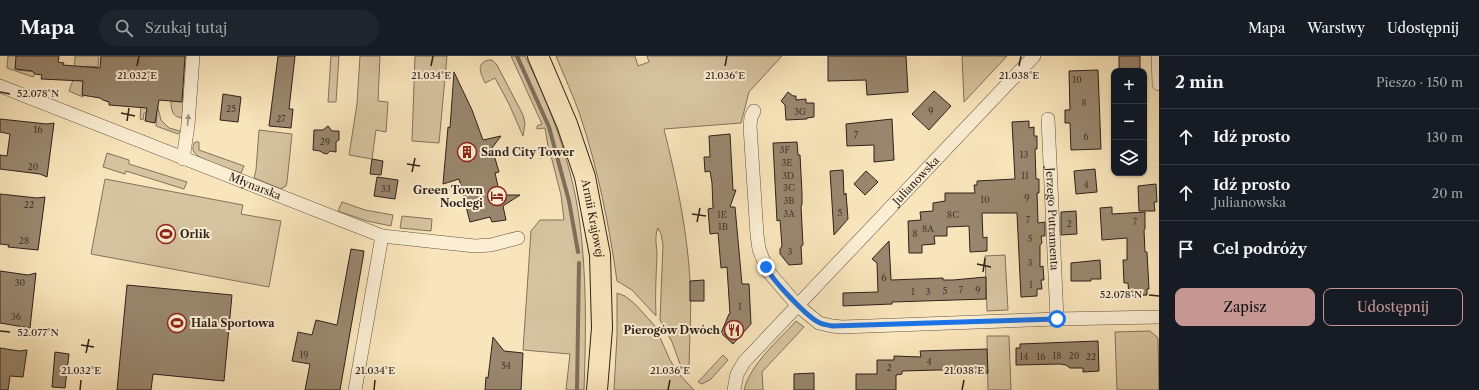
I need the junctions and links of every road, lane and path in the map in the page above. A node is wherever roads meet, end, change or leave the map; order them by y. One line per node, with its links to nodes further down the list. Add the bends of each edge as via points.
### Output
1 (193, 56): 9 (street, one-way to 1)
2 (538, 56): 16 (main road, Armii Krajowej, via 567,124 585,178 600,255 602,328)
3 (1034, 56): 12 (street, Julianowska)
4 (1158, 56): 5 (street)
5 (1159, 84)
6 (0, 86): 9 (street, Młynarska)
7 (754, 111): 12 (street, via 750,126 759,249 767,270)
8 (1048, 119): 14 (street, Jerzego Putramenta)
9 (183, 159): 10 (street, Młynarska)
10 (382, 236): 11 (street, Młynarska, via 475,246); 15 (street)
11 (518, 238)
12 (797, 305): 14 (street, via 819,323 842,327); 17 (street, Julianowska, via 744,362 737,374)
13 (1159, 317): 14 (street)
14 (1057, 319)
15 (355, 390)
16 (597, 390)
17 (734, 390)

